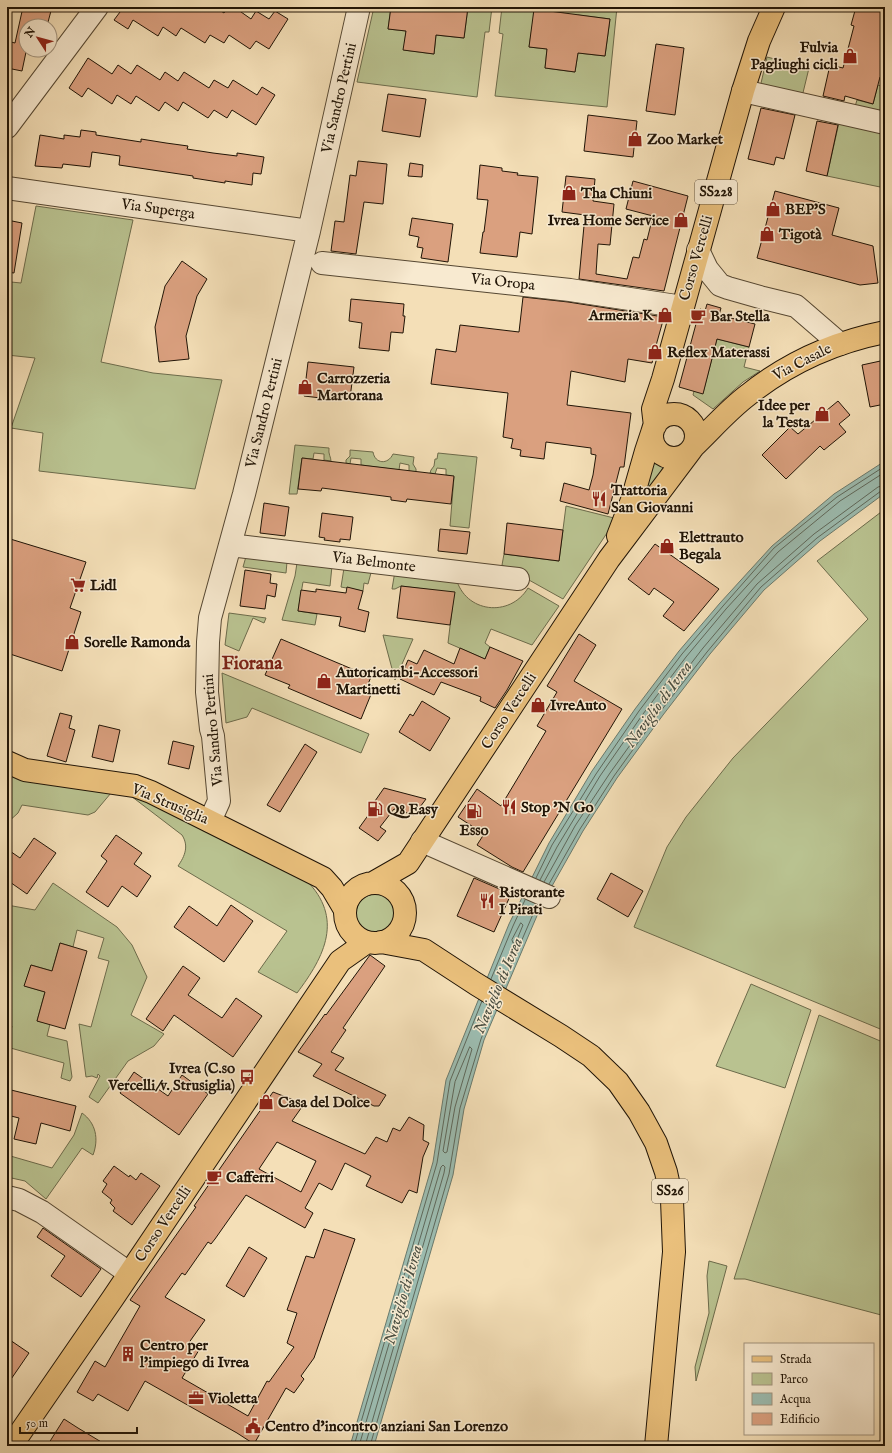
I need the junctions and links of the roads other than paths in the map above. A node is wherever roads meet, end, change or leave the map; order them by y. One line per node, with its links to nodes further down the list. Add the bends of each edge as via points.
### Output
1 (97, 7): 6 (street)
2 (359, 7): 8 (street, Via Sandro Pertini)
3 (774, 7): 4 (main road, Corso Vercelli / SS228, via 759,41)
4 (743, 91): 5 (street); 9 (main road, Corso Vercelli / SS228)
5 (885, 123)
6 (7, 127)
7 (7, 188): 8 (street, Via Superga)
8 (309, 231): 19 (street, Via Sandro Pertini)
9 (698, 250): 11 (main road, Corso Vercelli / SS228); 13 (street, via 707,269 720,285 796,306)
10 (322, 263): 11 (street, Via Oropa, via 570,290)
11 (683, 307): 14 (main road, Corso Vercelli / SS228)
12 (885, 332): 13 (main road, Via Casale)
13 (840, 344): 15 (main road, Via Casale, via 775,374)
14 (663, 379): 16 (main road, via 670,401); 17 (main road, Corso Vercelli / SS228, via 653,409)
15 (729, 411): 16 (main road, Via Casale); 18 (main road, Via Casale)
16 (686, 418): 17 (main road, via 666,415); 18 (main road, via 696,433)
17 (654, 428): 18 (main road, via 655,446 664,455 680,457); 20 (main road, Corso Vercelli / SS228, via 632,500)
18 (692, 449): 20 (main road, Corso Vercelli / SS228)
19 (230, 545): 21 (street, Via Belmonte); 23 (street, Via Sandro Pertini, via 210,618 208,642 207,692 219,801)
20 (609, 559): 24 (main road, Corso Vercelli / SS228)
21 (518, 579)
22 (7, 762): 23 (main road, Via Strusiglia, via 25,770 135,786)
23 (210, 821): 26 (main road, Via Strusiglia)
24 (422, 841): 25 (main road, Corso Vercelli / SS228); 28 (street)
25 (408, 863): 27 (main road, Corso Vercelli / SS228); 29 (main road, Corso Vercelli / SS228)
26 (323, 878): 27 (main road, Via Strusiglia); 30 (main road, Via Strusiglia, via 332,888)
27 (369, 884): 29 (main road, via 390,886 400,896); 30 (main road, via 356,889 350,896)
28 (549, 897)
29 (404, 908): 31 (main road, via 403,924 399,932 390,939); 32 (main road, SS26)
30 (345, 914): 31 (main road, via 352,932 359,938); 33 (main road, Corso Vercelli)
31 (374, 942): 32 (main road, SS26); 33 (main road, Corso Vercelli)
32 (424, 950): 37 (main road, SS26, via 591,1056 618,1082 656,1143 672,1200 674,1252)
33 (340, 962): 35 (main road, Corso Vercelli)
34 (7, 1197): 35 (street, via 42,1212)
35 (129, 1273): 36 (main road, Corso Vercelli)
36 (11, 1446)
37 (656, 1446)

